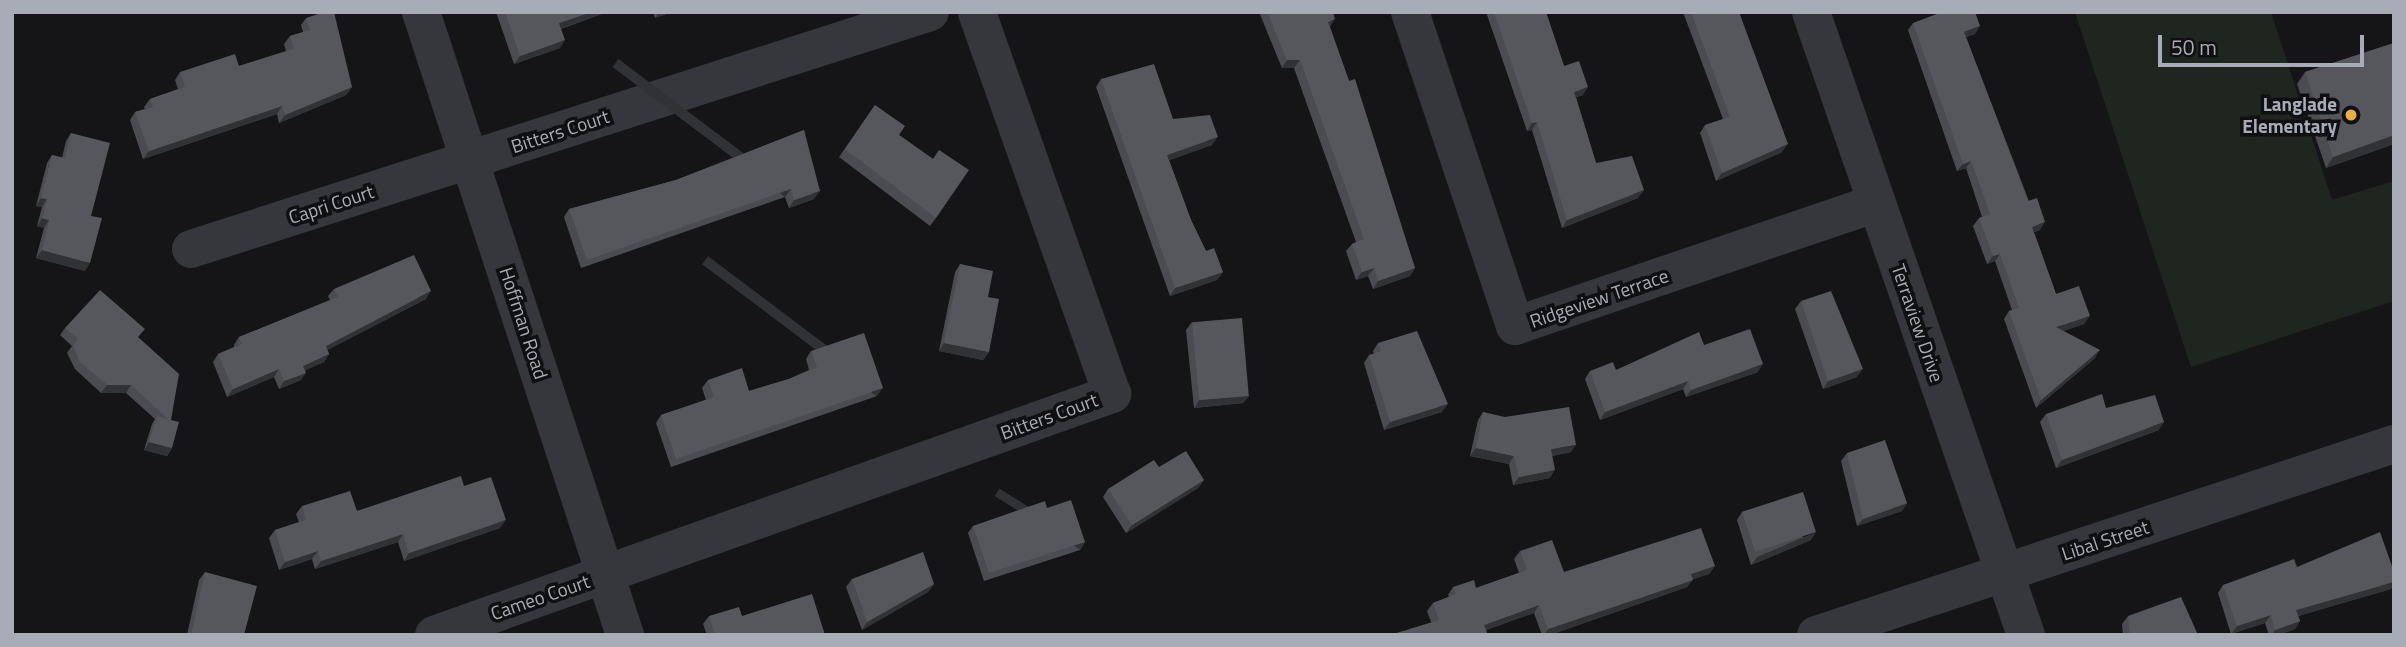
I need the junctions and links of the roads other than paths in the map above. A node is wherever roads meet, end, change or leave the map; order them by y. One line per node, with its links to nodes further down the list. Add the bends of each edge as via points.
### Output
1 (421, 12): 6 (street, Hoffman Road)
2 (930, 12): 6 (street, Bitters Court)
3 (977, 12): 11 (street, Bitters Court, via 1112,394)
4 (1410, 12): 7 (street, Ridgeview Terrace, via 1515,326)
5 (1811, 12): 7 (street, Terraview Drive)
6 (470, 160): 8 (street, Capri Court); 11 (street, Hoffman Road)
7 (1877, 203): 10 (street, Terraview Drive)
8 (191, 249)
9 (2394, 444): 10 (street, Libal Street)
10 (2005, 573): 14 (street, Libal Street); 15 (street, Terraview Drive)
11 (606, 574): 12 (street, Cameo Court); 13 (street, Hoffman Road)
12 (434, 635)
13 (625, 635)
14 (1816, 635)
15 (2026, 635)

